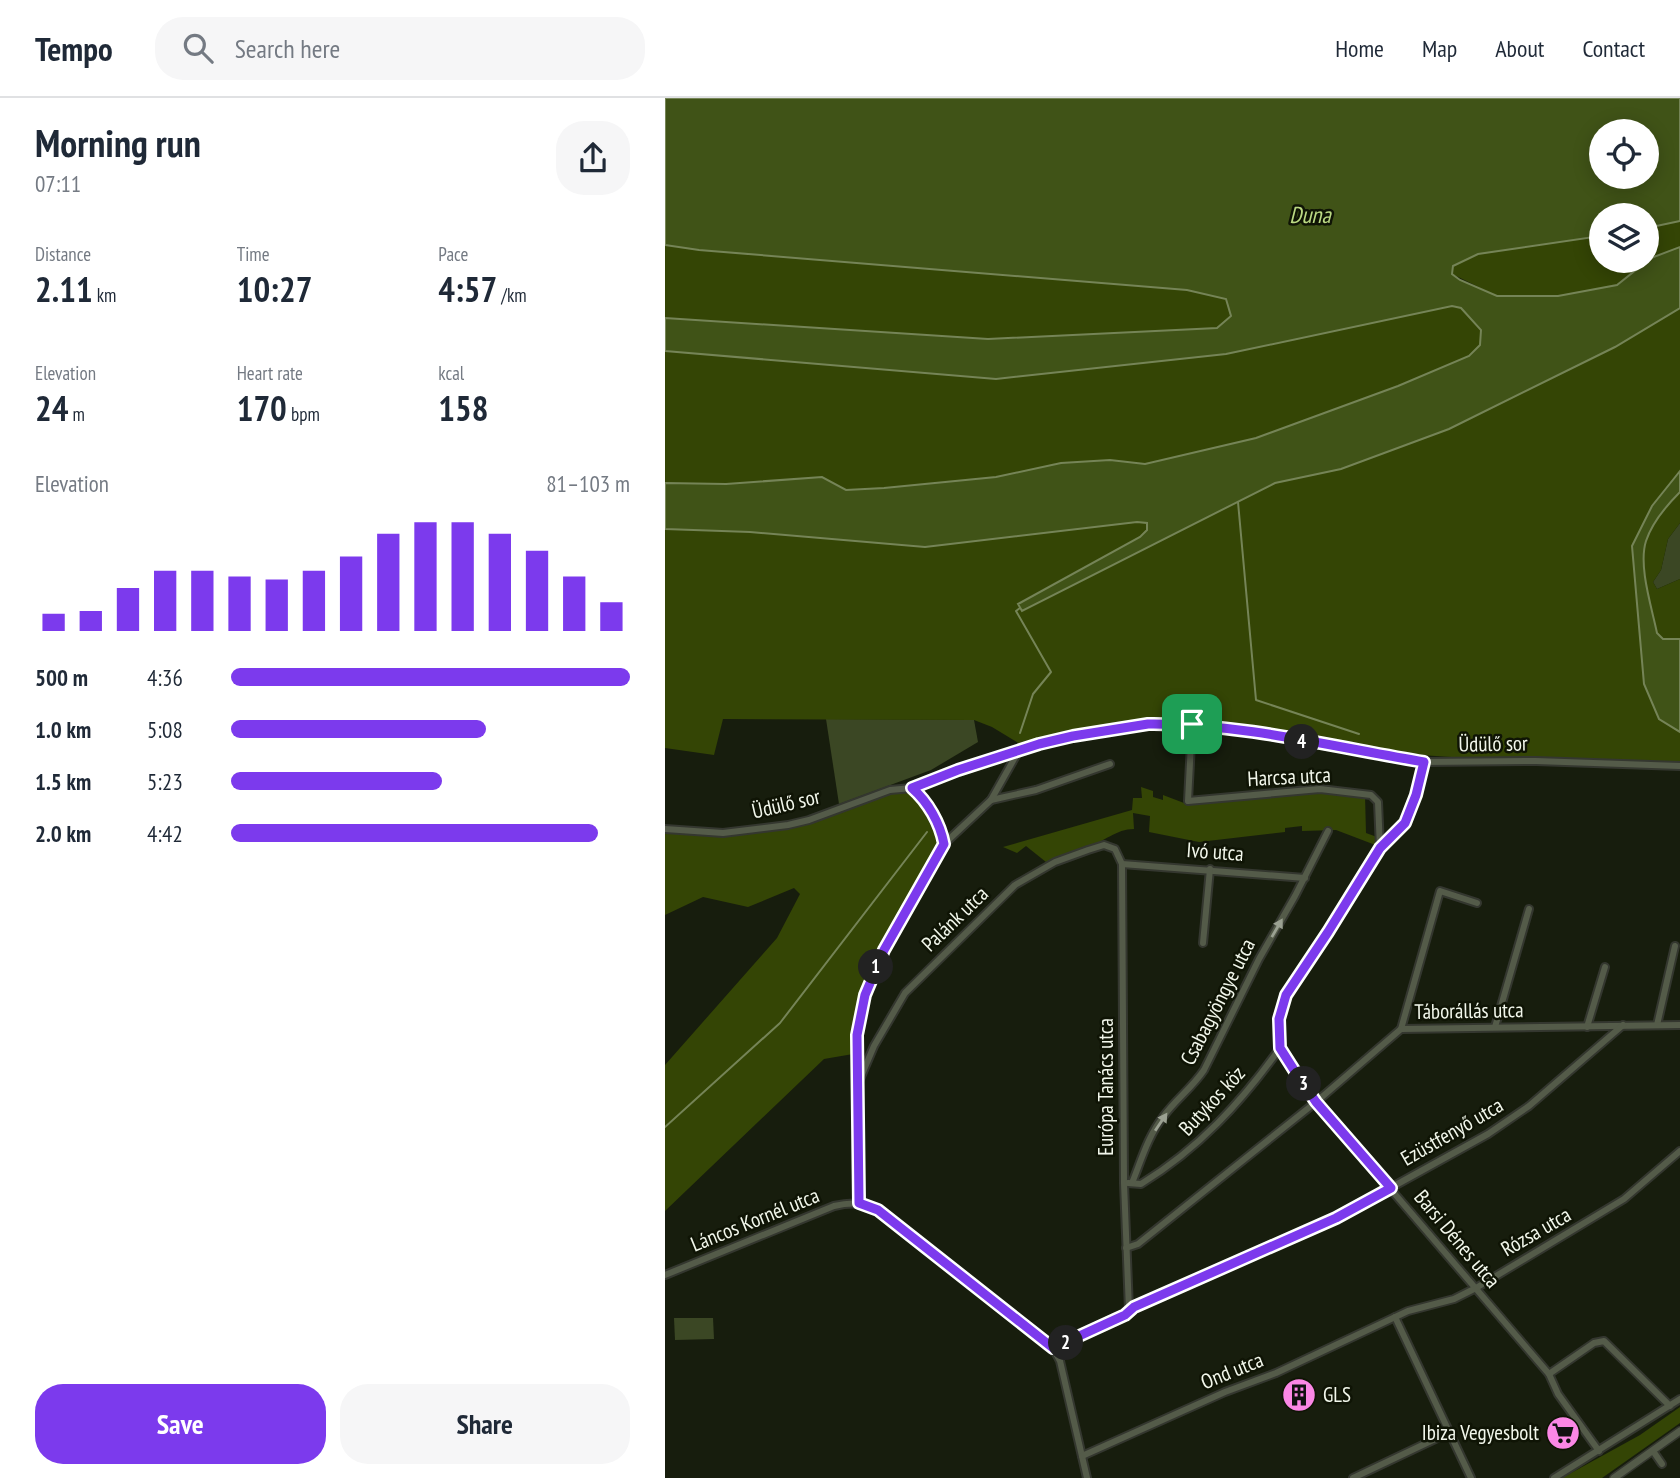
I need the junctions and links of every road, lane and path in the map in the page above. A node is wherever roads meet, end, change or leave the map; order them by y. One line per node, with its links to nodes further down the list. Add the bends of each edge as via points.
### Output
1 (1192, 724): 2 (street, Üdülő sor, via 1148,724 1073,736); 3 (street, Üdülő sor); 11 (street, Harcsa utca, via 1188,801 1320,789 1371,795 1378,802)
2 (1018, 752): 6 (street, Üdülő sor); 7 (street)
3 (1424, 762): 5 (street, Üdülő sor); 11 (street, via 1405,823)
4 (1110, 764): 7 (street)
5 (1680, 766)
6 (912, 788): 8 (street, Üdülő sor, via 890,790 788,825 723,833); 10 (street, via 937,823)
7 (991, 800): 10 (street)
8 (665, 829)
9 (1328, 831): 14 (street, Csabagyöngye utca)
10 (944, 844): 27 (street, via 884,950 865,995 857,1035)
11 (1380, 848): 26 (street, via 1286,995 1279,1019)
12 (1122, 863): 13 (street, Ivó utca); 27 (street, Palánk utca, via 1115,849 1104,845 1055,862 1016,885 905,993); 30 (street, Európa Tanács utca)
13 (1210, 869): 14 (street, Ivó utca); 17 (street)
14 (1305, 878): 30 (street, Csabagyöngye utca, one-way to 14, via 1163,1116 1204,1070)
15 (1477, 903): 25 (street, via 1440,891)
16 (1529, 909): 23 (street)
17 (1203, 943)
18 (1675, 946): 21 (street)
19 (1605, 967): 24 (street)
20 (1623, 1025): 21 (street, Táborállás utca); 24 (street, Táborállás utca); 31 (street, Ezüstfenyő utca, via 1514,1118)
21 (1657, 1025): 22 (street, Táborállás utca)
22 (1680, 1025)
23 (1495, 1027): 24 (street, Táborállás utca); 25 (street, Táborállás utca)
24 (1587, 1027)
25 (1401, 1029): 28 (street, Táborállás utca)
26 (1280, 1048): 28 (street, Barsi Dénes utca); 30 (street, Butykos köz, via 1202,1140 1140,1184)
27 (857, 1086): 32 (street)
28 (1316, 1102): 31 (street, Barsi Dénes utca); 33 (street, Táborállás utca, via 1138,1244)
29 (1680, 1151): 35 (street, Rózsa utca, via 1625,1199)
30 (1128, 1183): 33 (street, Európa Tanács utca)
31 (1391, 1188): 35 (street, Barsi Dénes utca); 36 (street, Ezüstfenyő utca, via 1336,1218)
32 (859, 1203): 34 (street, Láncos Kornél utca, via 834,1206); 38 (street, via 878,1210)
33 (1126, 1248): 36 (street, Európa Tanács utca)
34 (665, 1275)
35 (1476, 1288): 37 (street, Rózsa utca); 39 (street, Barsi Dénes utca)
36 (1129, 1310): 38 (street, Ezüstfenyő utca)
37 (1395, 1317): 43 (street); 46 (street, Ond utca)
38 (1053, 1348): 46 (street)
39 (1549, 1374): 41 (street, via 1604,1341); 44 (street, Barsi Dénes utca)
40 (1680, 1399): 41 (street)
41 (1670, 1406): 44 (street)
42 (1680, 1431): 45 (street)
43 (1450, 1432): 49 (street); 50 (street)
44 (1599, 1451): 51 (street)
45 (1653, 1451): 47 (street); 52 (street)
46 (1082, 1457): 48 (street)
47 (1662, 1464)
48 (1087, 1478)
49 (1353, 1478)
50 (1471, 1478)
51 (1554, 1478)
52 (1614, 1478)

